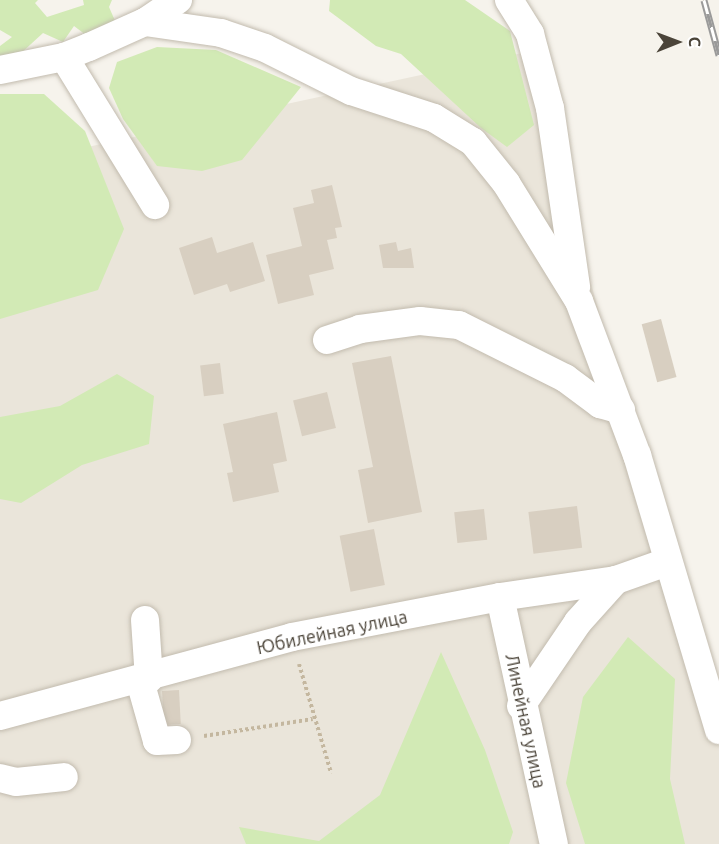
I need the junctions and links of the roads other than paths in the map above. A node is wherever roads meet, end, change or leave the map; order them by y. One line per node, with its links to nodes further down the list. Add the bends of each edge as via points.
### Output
1 (178, 0): 3 (street)
2 (509, 0): 7 (street, via 530,34 550,108)
3 (145, 22): 4 (street); 7 (street, via 221,33 265,48 351,91 434,118 473,142 506,183)
4 (64, 57): 5 (street); 6 (street)
5 (0, 70)
6 (155, 205)
7 (579, 301): 9 (street)
8 (327, 340): 9 (street, via 360,329 420,321 459,325 565,378 600,404)
9 (621, 410): 10 (street)
10 (667, 562): 11 (street, Юбилейная улица); 17 (street)
11 (616, 580): 12 (street, Юбилейная улица); 15 (street, via 578,622)
12 (500, 597): 14 (street, Юбилейная улица, via 292,638); 15 (street, Линейная улица)
13 (144, 620): 14 (street)
14 (145, 680): 16 (street, Юбилейная улица); 18 (street, via 157,741)
15 (521, 706): 21 (street, Линейная улица)
16 (0, 716)
17 (719, 730)
18 (177, 740)
19 (64, 777): 20 (street, via 16,782)
20 (0, 778)
21 (555, 844)

